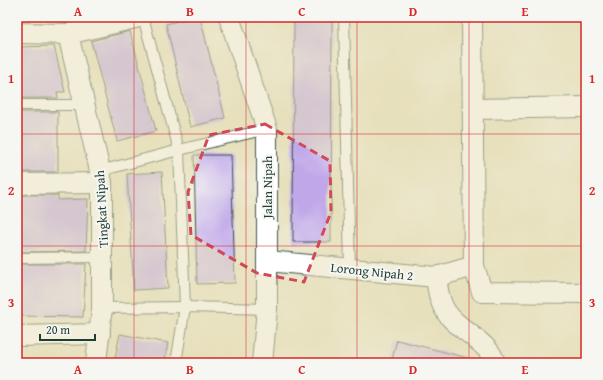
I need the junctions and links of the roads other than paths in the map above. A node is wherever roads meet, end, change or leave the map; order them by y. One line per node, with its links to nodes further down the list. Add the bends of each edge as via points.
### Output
1 (139, 17): 7 (street)
2 (143, 17): 13 (lane)
3 (229, 17): 12 (street, Jalan Nipah)
4 (344, 17): 20 (lane)
5 (472, 17): 11 (street)
6 (17, 33): 7 (street)
7 (68, 34): 9 (street, Tingkat Nipah)
8 (17, 105): 9 (lane)
9 (85, 105): 14 (street, Tingkat Nipah)
10 (586, 107): 11 (street)
11 (474, 109): 19 (street)
12 (267, 129): 13 (lane); 18 (street, Jalan Nipah)
13 (178, 150): 14 (lane); 23 (lane)
14 (101, 177): 15 (street); 16 (street, Tingkat Nipah)
15 (17, 184)
16 (103, 257): 17 (lane); 24 (street, Tingkat Nipah)
17 (17, 258)
18 (268, 261): 20 (street, Lorong Nipah 2); 25 (street, Jalan Nipah)
19 (474, 266): 21 (street, Lorong Nipah 2); 22 (street, via 482,292)
20 (350, 269): 21 (street, Lorong Nipah 2)
21 (436, 277): 31 (street, via 439,300 450,317 487,349 494,357)
22 (586, 293)
23 (185, 307): 24 (lane); 25 (lane); 29 (lane)
24 (102, 308): 26 (street, Tingkat Nipah)
25 (267, 309): 30 (street, Jalan Nipah)
26 (100, 334): 27 (street); 28 (street, Tingkat Nipah)
27 (17, 336)
28 (96, 363)
29 (176, 363)
30 (262, 363)
31 (495, 363)

